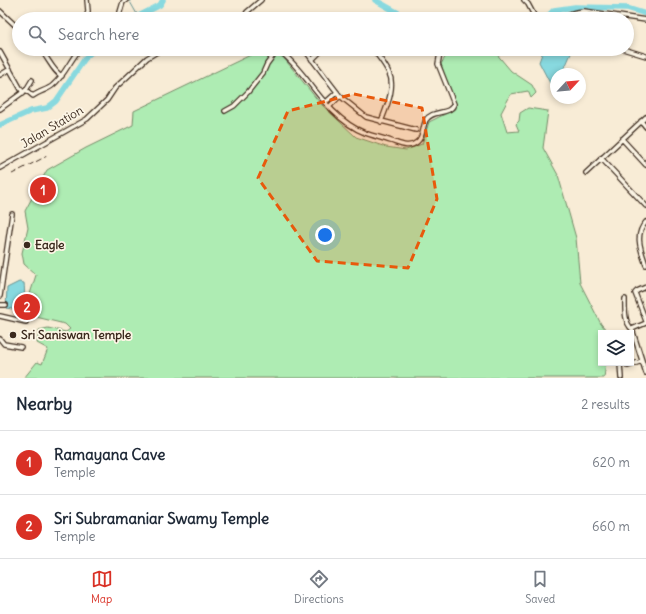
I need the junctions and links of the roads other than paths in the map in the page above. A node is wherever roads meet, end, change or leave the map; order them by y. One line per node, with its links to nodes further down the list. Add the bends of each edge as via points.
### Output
1 (87, 0): 6 (street)
2 (125, 0): 7 (street)
3 (261, 0): 8 (street)
4 (524, 0): 9 (street)
5 (0, 11): 14 (street)
6 (88, 12)
7 (119, 12)
8 (247, 12)
9 (533, 12)
10 (574, 12): 11 (street)
11 (591, 12)
12 (634, 18): 13 (street)
13 (646, 20)
14 (12, 22)
15 (0, 52): 28 (street)
16 (634, 52): 26 (street)
17 (46, 56): 30 (street)
18 (74, 56): 30 (street)
19 (150, 56): 47 (street, Jalan Station, via 115,88 107,100 87,119)
20 (272, 56): 38 (street, via 263,73 248,92)
21 (284, 56): 35 (street)
22 (309, 56): 27 (street)
23 (316, 56): 27 (street)
24 (378, 56): 41 (street, via 391,79 389,97)
25 (439, 56): 36 (street, via 438,64 454,104 448,111 435,114 426,120 416,144 407,146 365,133 338,117)
26 (646, 56)
27 (312, 60): 33 (street)
28 (10, 69): 29 (street); 32 (street)
29 (0, 75)
30 (62, 76): 32 (street, via 52,86 34,95)
31 (32, 80): 32 (street)
32 (25, 91): 37 (street)
33 (337, 92): 34 (street); 35 (street)
34 (340, 96): 36 (street); 41 (street, via 366,117)
35 (325, 103): 36 (street)
36 (328, 107)
37 (0, 109)
38 (225, 111)
39 (646, 117): 40 (street)
40 (641, 121): 42 (street); 44 (street)
41 (381, 122): 43 (street)
42 (646, 127)
43 (416, 130)
44 (622, 139): 45 (street); 46 (street)
45 (601, 158): 48 (street); 49 (street)
46 (646, 165)
47 (0, 168)
48 (586, 173)
49 (646, 206)
50 (12, 214): 54 (street)
51 (646, 222): 52 (street, via 641,227 639,238)
52 (646, 265)
53 (646, 287): 60 (street, via 636,293)
54 (0, 296)
55 (625, 299): 61 (street, via 626,318 628,326)
56 (0, 305): 57 (street)
57 (6, 305)
58 (0, 316): 59 (street)
59 (26, 322)
60 (646, 322): 61 (street)
61 (632, 329): 64 (street)
62 (0, 339): 63 (street, via 4,344)
63 (21, 347)
64 (642, 361): 65 (street); 67 (street)
65 (634, 364)
66 (620, 366): 68 (street)
67 (646, 373)
68 (621, 378)

